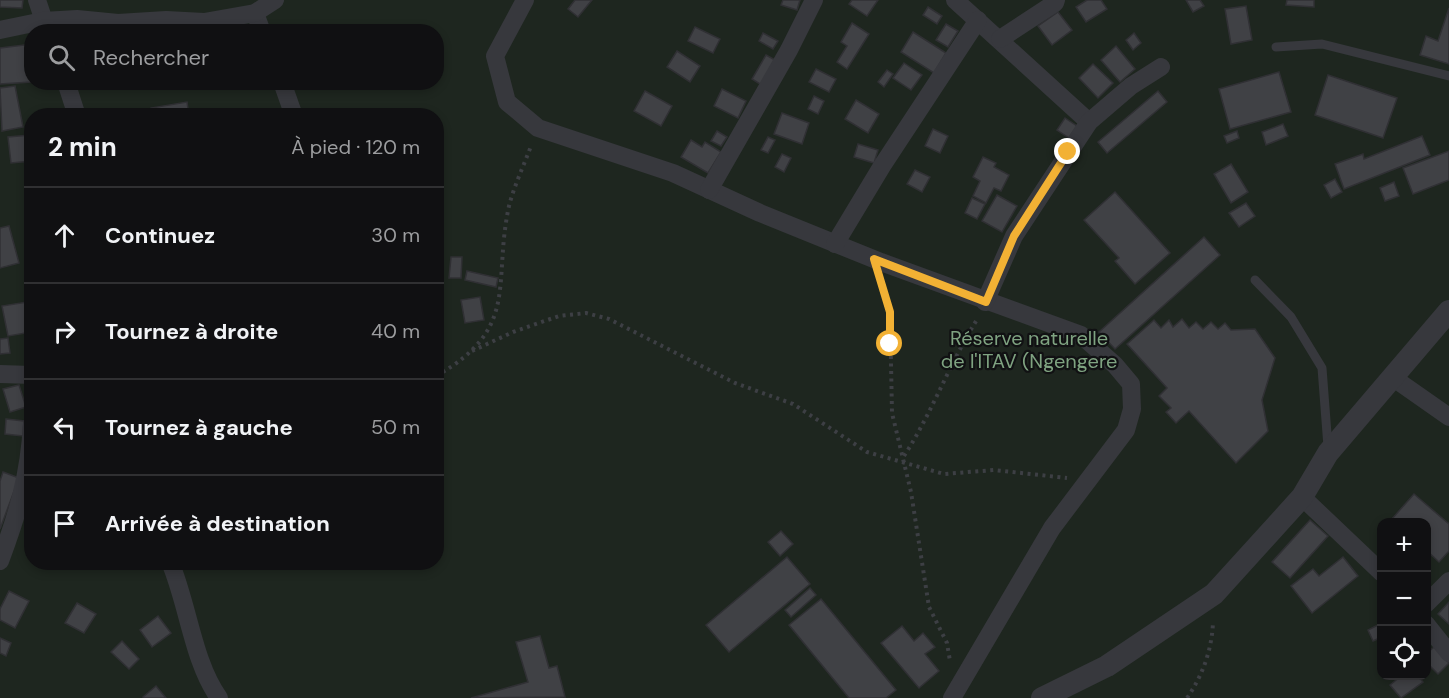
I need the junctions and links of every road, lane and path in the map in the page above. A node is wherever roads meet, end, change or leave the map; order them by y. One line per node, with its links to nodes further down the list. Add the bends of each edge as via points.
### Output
1 (37, 0): 9 (street)
2 (275, 0): 7 (street)
3 (525, 0): 23 (street, via 495,56 507,102)
4 (814, 0): 24 (street)
5 (954, 0): 8 (street)
6 (1056, 0): 14 (street)
7 (255, 13): 10 (street, via 204,22 118,23 77,19); 11 (street)
8 (978, 20): 14 (street); 25 (street)
9 (44, 24)
10 (54, 24)
11 (259, 24)
12 (24, 28): 13 (street)
13 (0, 30)
14 (1000, 39): 22 (street)
15 (1276, 47): 17 (lane, via 1322,44)
16 (1161, 67): 22 (street, via 1131,86)
17 (1449, 76)
18 (69, 90): 20 (street)
19 (285, 90): 21 (street)
20 (74, 108)
21 (291, 108)
22 (1089, 122): 28 (street, via 1014,236)
23 (537, 128): 24 (street, via 673,173); 30 (path, via 509,206 496,317)
24 (709, 190): 25 (street)
25 (835, 244): 26 (street)
26 (874, 259): 28 (street); 37 (path, via 890,312 892,414)
27 (1254, 280): 36 (lane, via 1291,318 1322,368)
28 (986, 302): 37 (path); 39 (street, via 1081,335 1131,384 1132,409 1126,430)
29 (1449, 310): 34 (street)
30 (472, 351): 31 (path); 38 (path, via 560,316 586,313 609,319 735,383 793,404 867,453)
31 (444, 370)
32 (0, 374): 33 (street)
33 (24, 375)
34 (1392, 378): 35 (street); 36 (street)
35 (1449, 417)
36 (1328, 453): 41 (street)
37 (903, 457): 38 (path)
38 (905, 464): 39 (path, via 944,474 994,470 1040,473 1074,479); 50 (path, via 929,607 946,643)
39 (1084, 489): 52 (street, via 1052,528)
40 (24, 490): 42 (street)
41 (1302, 497): 44 (street); 46 (street)
42 (0, 561)
43 (173, 570): 51 (street)
44 (1381, 572)
45 (1449, 581): 47 (street)
46 (1214, 594): 53 (street, via 1107,666); 54 (path, via 1213,644 1197,685)
47 (1431, 599)
48 (1428, 626): 49 (street)
49 (1449, 653)
50 (949, 665)
51 (212, 695)
52 (952, 698)
53 (1042, 698)
54 (1187, 698)

